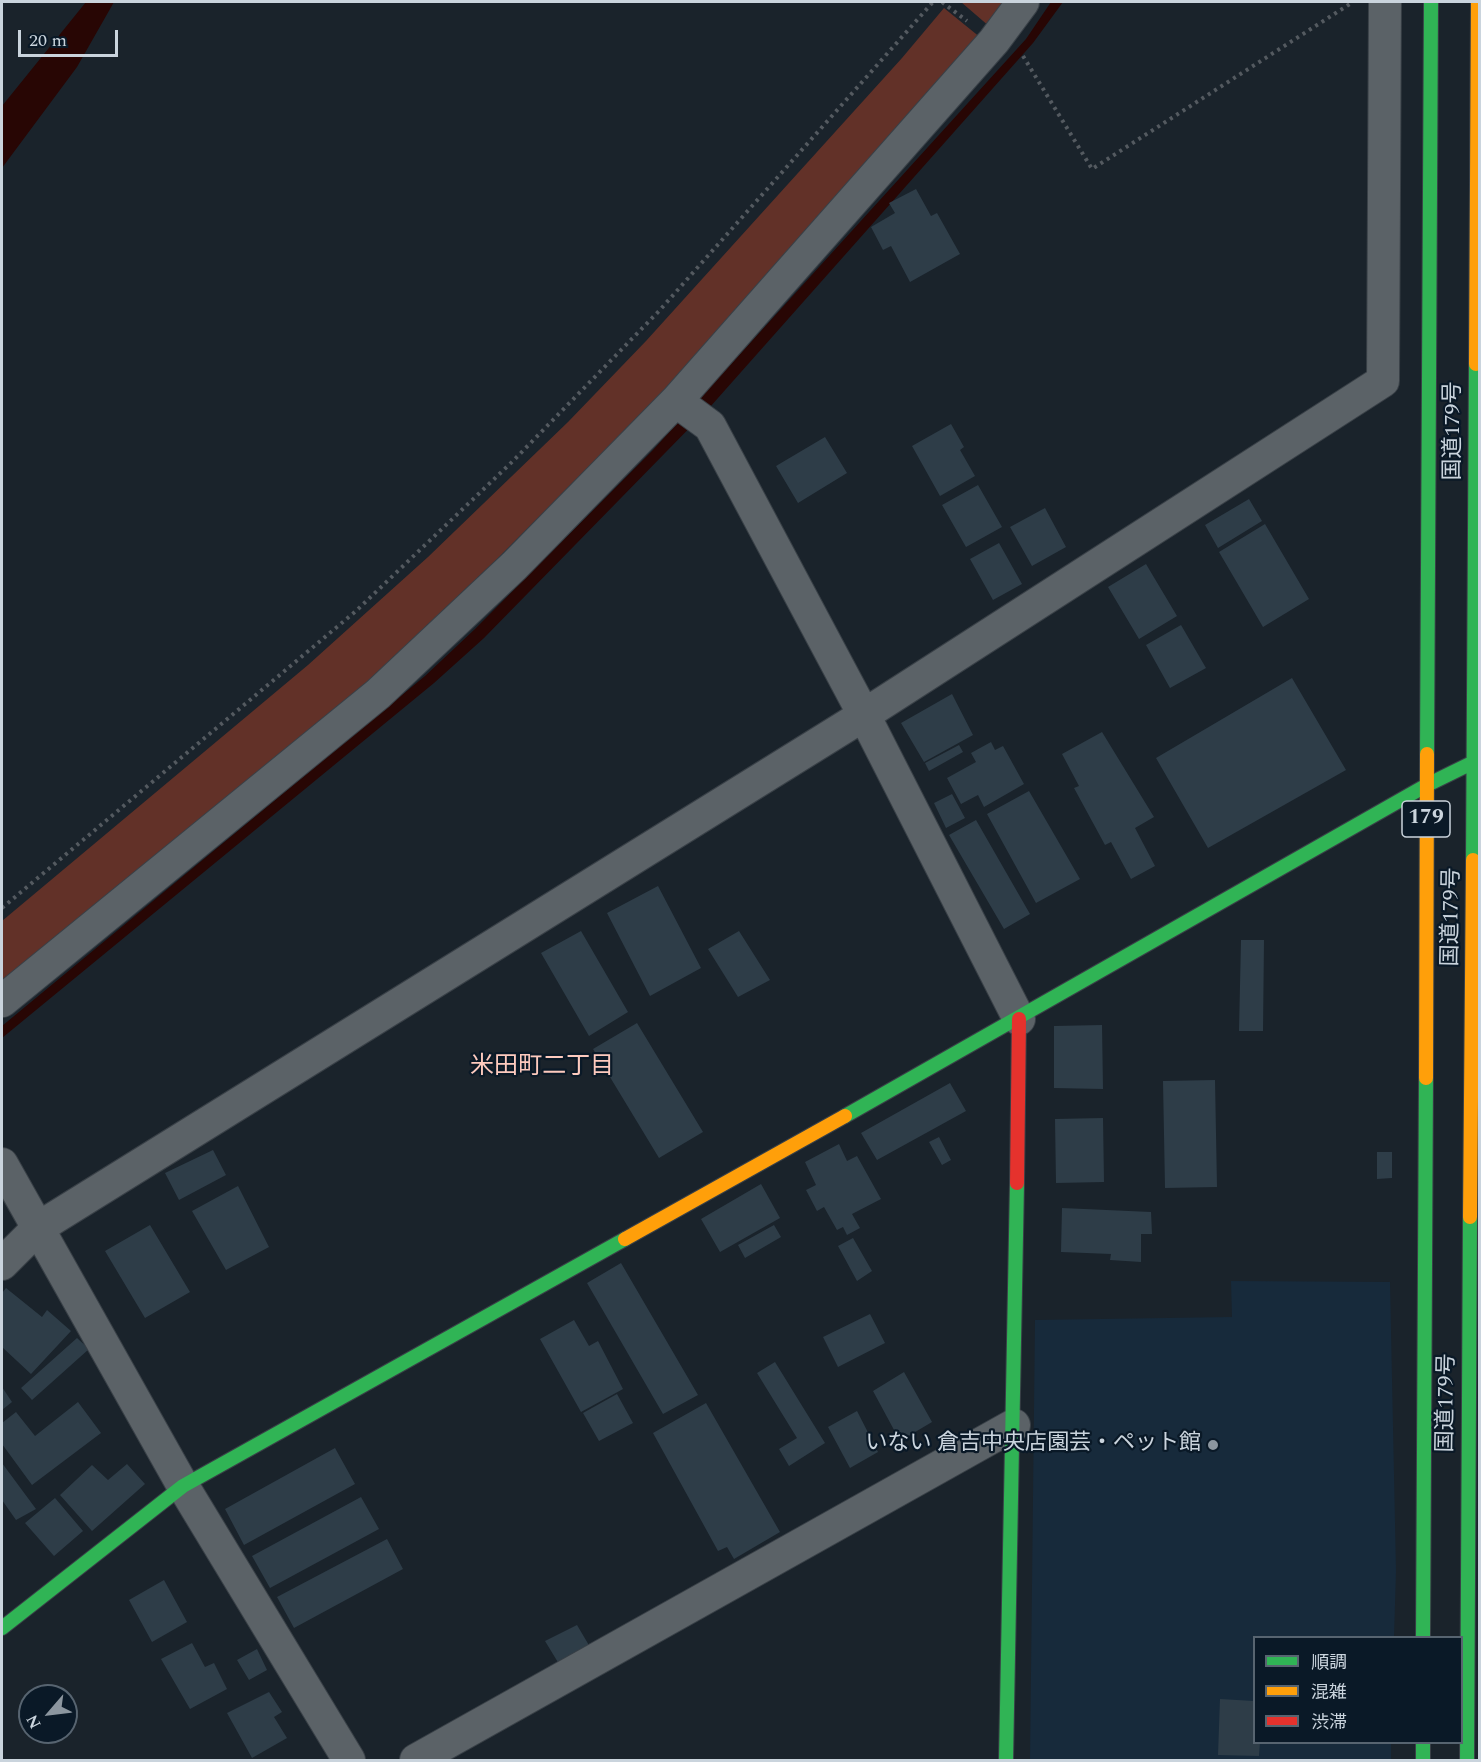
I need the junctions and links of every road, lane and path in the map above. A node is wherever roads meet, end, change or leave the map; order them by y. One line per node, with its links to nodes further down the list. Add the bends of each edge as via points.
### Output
1 (933, 2): 12 (path, via 675,294 513,461 356,611)
2 (1023, 2): 7 (street)
3 (1354, 2): 7 (path, via 1092,169 1026,59)
4 (1385, 2): 9 (street, via 1383,381)
5 (1431, 2): 11 (main road, 国道179号 / 179)
6 (1479, 2): 10 (main road, 国道179号 / 179)
7 (1001, 32): 8 (street)
8 (676, 401): 9 (street, via 710,426); 13 (street, via 514,567 378,694)
9 (864, 715): 14 (street); 16 (street)
10 (1477, 760): 11 (main road); 27 (main road, 国道179号 / 179)
11 (1427, 785): 14 (main road); 21 (main road, 国道179号 / 179)
12 (2, 908)
13 (2, 1001)
14 (1019, 1018): 18 (main road); 19 (main road)
15 (2, 1164): 16 (street)
16 (38, 1228): 17 (street); 19 (street)
17 (2, 1264)
18 (1014, 1425): 24 (street); 25 (main road)
19 (183, 1486): 20 (main road); 23 (street)
20 (2, 1628)
21 (1423, 1636)
22 (1423, 1744): 26 (main road)
23 (349, 1761)
24 (416, 1761)
25 (1006, 1761)
26 (1423, 1761)
27 (1467, 1761)

